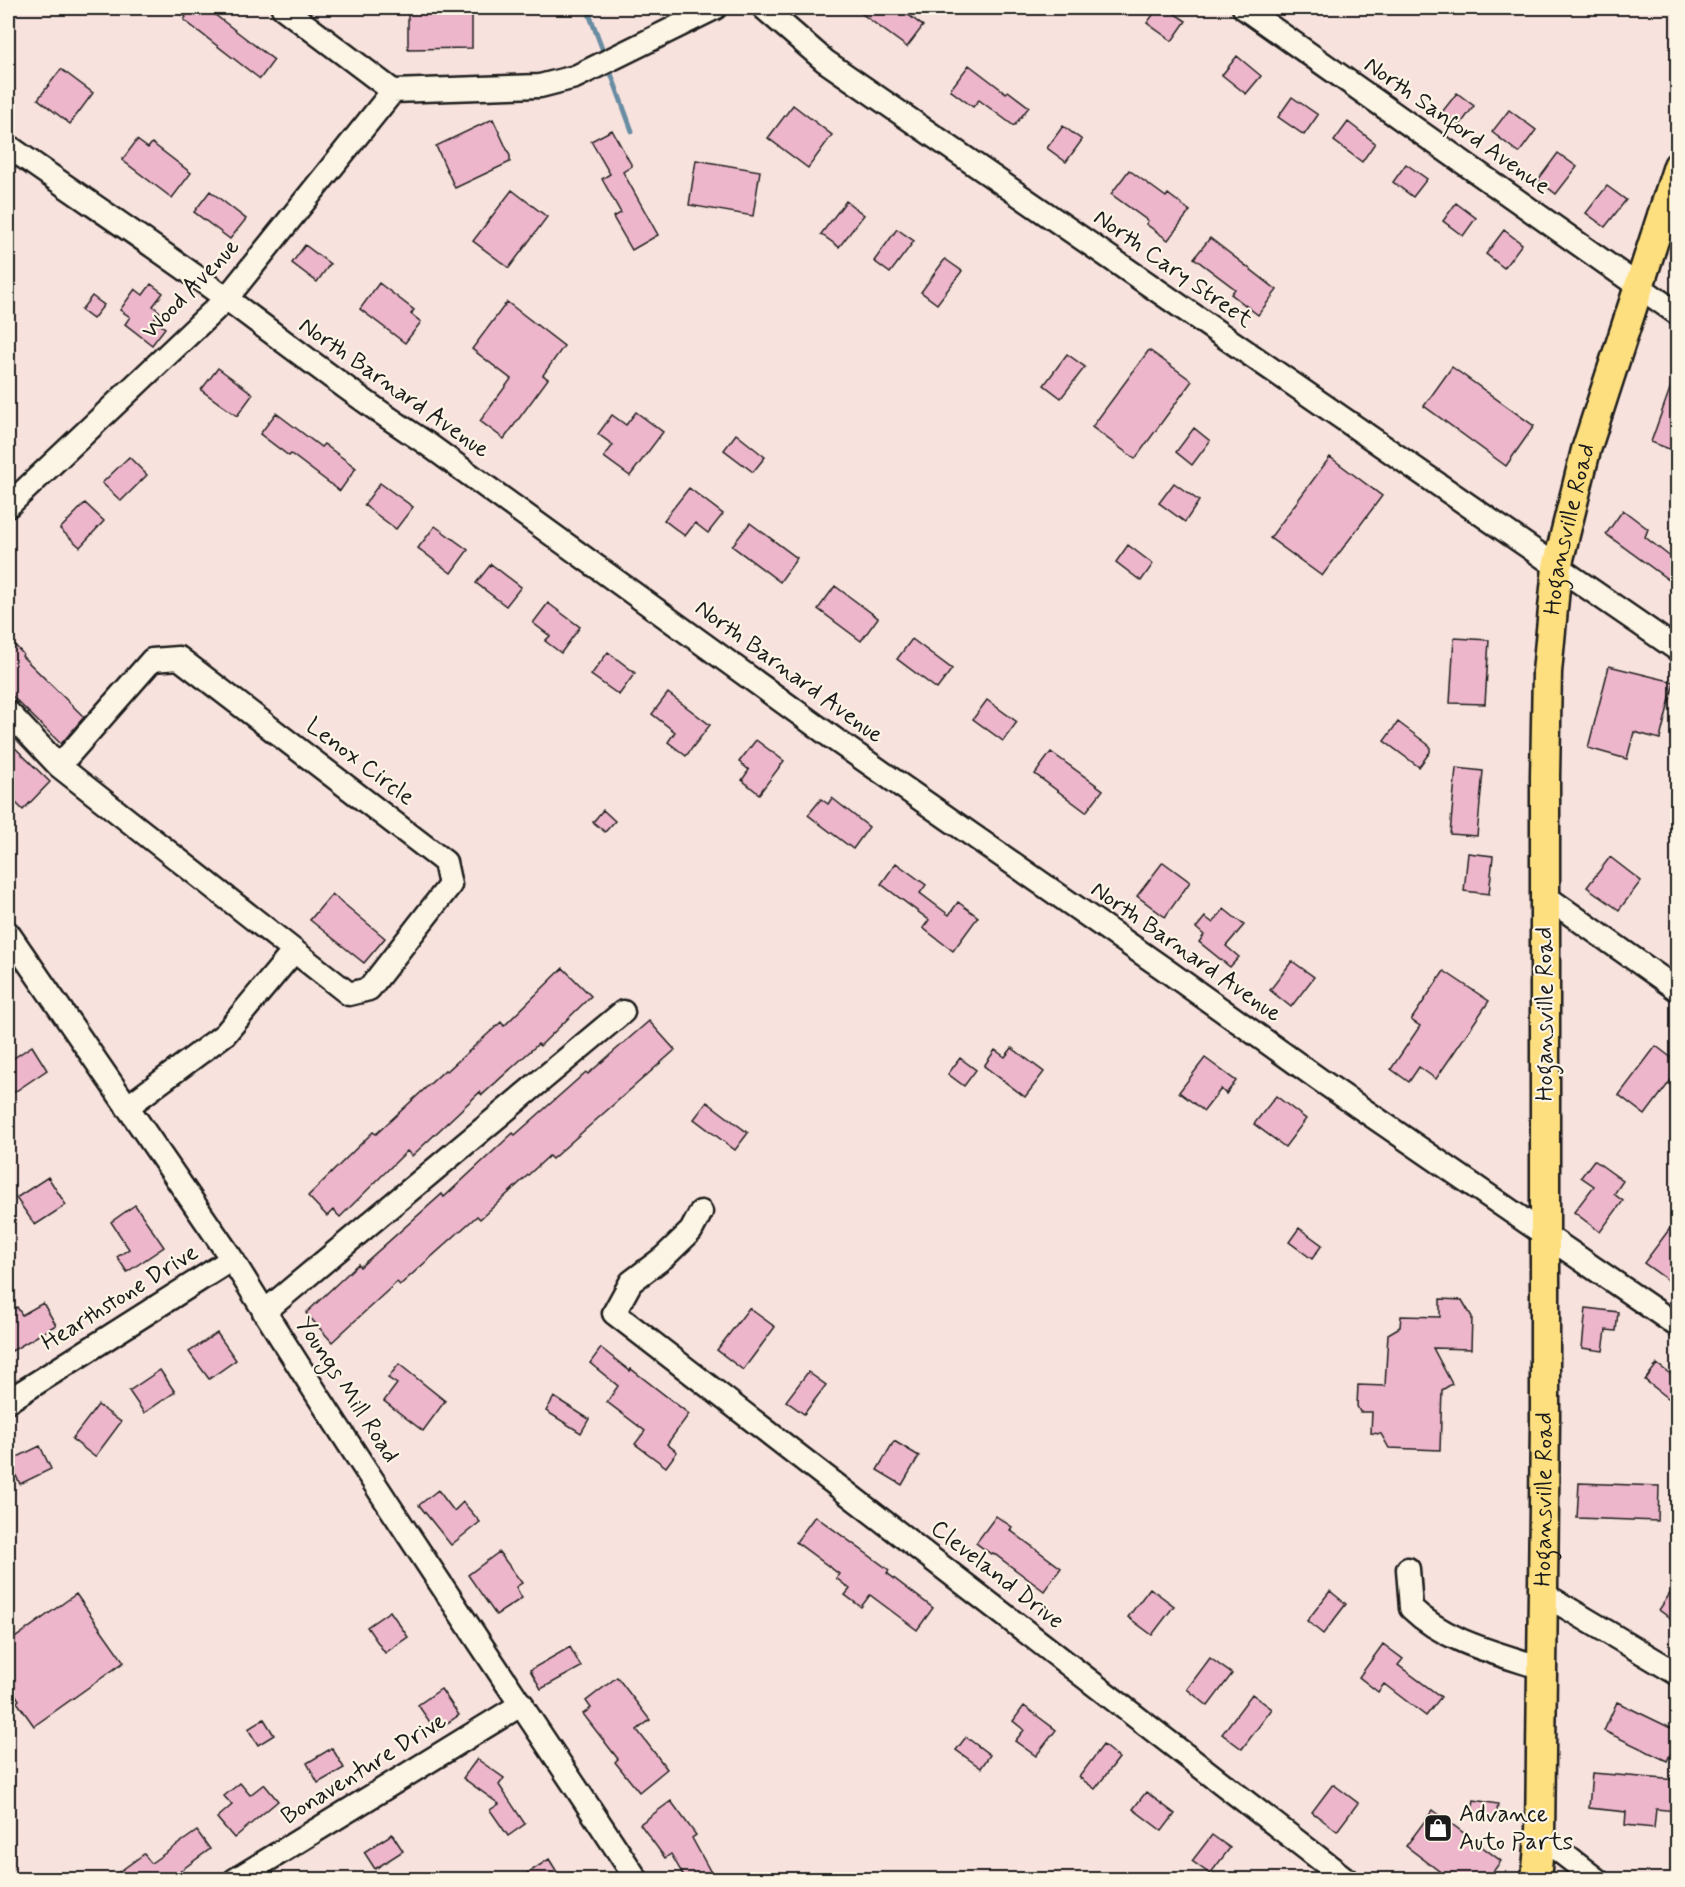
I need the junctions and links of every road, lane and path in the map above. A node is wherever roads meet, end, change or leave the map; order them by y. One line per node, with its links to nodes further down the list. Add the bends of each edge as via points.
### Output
1 (283, 8): 5 (street)
2 (715, 8): 5 (street, via 575,77 540,86)
3 (764, 8): 12 (street, North Cary Street, via 825,61)
4 (1244, 8): 8 (street, North Sanford Avenue)
5 (393, 91): 9 (street, Wood Avenue)
6 (8, 146): 9 (street, North Barnard Avenue)
7 (1677, 166): 8 (main road, Hogansville Road)
8 (1639, 288): 10 (street, North Sanford Avenue); 12 (main road, Hogansville Road, via 1586,450)
9 (226, 299): 11 (street, Wood Avenue); 23 (street, North Barnard Avenue, via 837,741)
10 (1677, 314)
11 (8, 506)
12 (1557, 567): 13 (street, North Cary Street); 16 (main road, Hogansville Road, via 1547,672)
13 (1677, 650)
14 (8, 712): 15 (street, Lenox Circle)
15 (59, 766): 18 (street, Lenox Circle); 18 (street, Lenox Circle, via 152,660 179,658 445,862 450,885 369,989 349,994)
16 (1545, 896): 19 (street); 23 (main road, Hogansville Road)
17 (8, 933): 21 (street, Youngs Mill Road)
18 (294, 951): 21 (street, via 225,1034)
19 (1677, 990)
20 (623, 1012): 25 (street)
21 (127, 1107): 24 (street, Youngs Mill Road)
22 (701, 1212): 36 (street, Cleveland Drive, via 691,1231 631,1282 614,1313)
23 (1545, 1234): 26 (street, North Barnard Avenue); 29 (main road, Hogansville Road)
24 (232, 1259): 25 (street, Youngs Mill Road); 27 (street, Hearthstone Drive)
25 (264, 1312): 32 (street, Youngs Mill Road)
26 (1677, 1326)
27 (8, 1401)
28 (1408, 1569): 30 (street, via 1411,1608 1423,1619 1451,1636)
29 (1542, 1593): 30 (main road, Hogansville Road); 31 (street)
30 (1542, 1668): 33 (main road, Hogansville Road)
31 (1677, 1674)
32 (522, 1704): 34 (street, Bonaventure Drive); 35 (street, Youngs Mill Road)
33 (1540, 1836): 37 (main road, Hogansville Road); 38 (street)
34 (235, 1880)
35 (637, 1880)
36 (1347, 1880)
37 (1536, 1880)
38 (1597, 1880)

